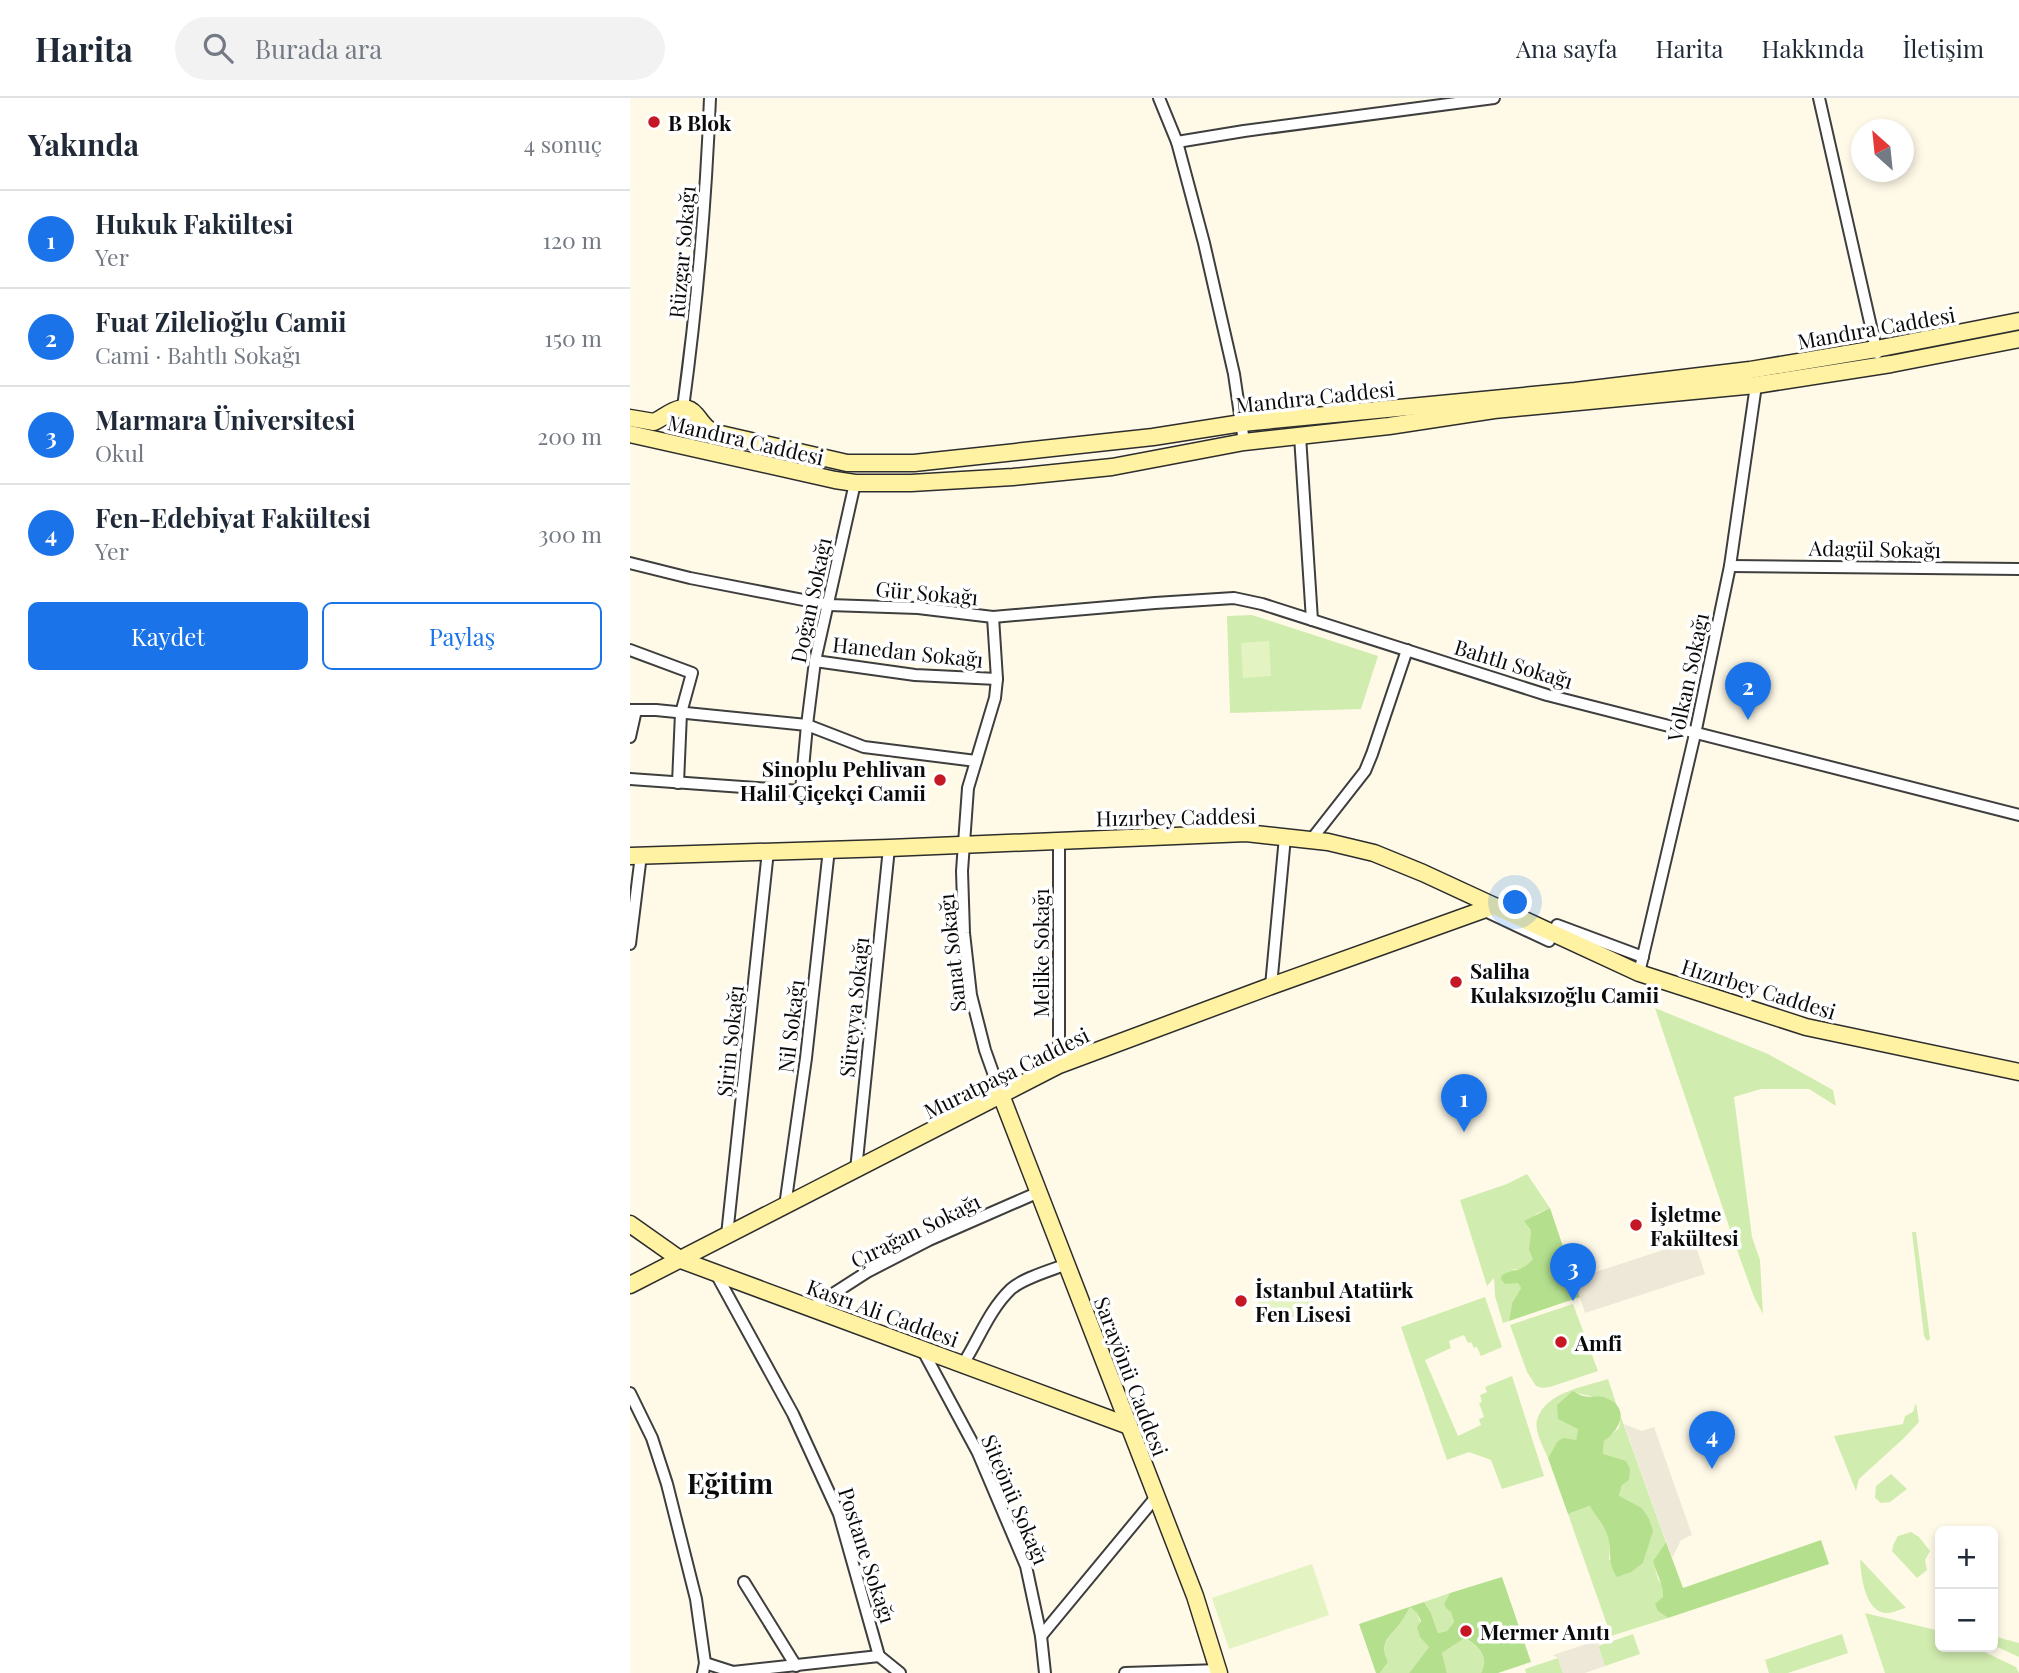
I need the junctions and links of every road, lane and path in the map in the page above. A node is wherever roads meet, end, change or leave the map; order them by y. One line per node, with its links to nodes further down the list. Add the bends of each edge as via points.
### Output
1 (710, 98): 11 (street, Rüzgar Sokağı, via 705,218)
2 (1159, 98): 5 (street)
3 (1494, 98): 5 (street)
4 (1819, 98): 8 (street)
5 (1177, 142): 15 (street, via 1219,308)
6 (2019, 321): 8 (street, Mandıra Caddesi)
7 (2019, 340): 9 (street, Mandıra Caddesi)
8 (1876, 349): 9 (street); 15 (street, Mandıra Caddesi, via 1750,370)
9 (1880, 366): 10 (street, Mandıra Caddesi)
10 (1756, 385): 17 (street, Mandıra Caddesi, via 1494,410); 22 (street, Volkan Sokağı)
11 (682, 408): 12 (street, Mandıra Caddesi); 14 (street, Mandıra Caddesi, via 693,412)
12 (667, 415): 13 (street, Mandıra Caddesi, via 654,422); 19 (street, via 666,437)
13 (630, 418)
14 (699, 421): 15 (street, Mandıra Caddesi, via 712,432 847,463 914,463); 19 (street, via 698,436)
15 (1242, 424): 18 (street)
16 (630, 434): 19 (street, Mandıra Caddesi)
17 (1300, 436): 18 (street, Mandıra Caddesi); 26 (street)
18 (1244, 442): 20 (street, Mandıra Caddesi, via 1099,468)
19 (680, 445): 20 (street, Mandıra Caddesi)
20 (855, 483): 24 (street, Doğan Sokağı)
21 (630, 563): 24 (street, Gür Sokağı)
22 (1730, 566): 23 (street, Adagül Sokağı); 34 (street, Volkan Sokağı)
23 (2019, 569)
24 (828, 605): 25 (street, Gür Sokağı, via 918,608); 29 (street, Doğan Sokağı)
25 (993, 617): 26 (street, Bahtlı Sokağı, via 1234,598); 30 (street, Gür Sokağı)
26 (1312, 620): 28 (street, Bahtlı Sokağı)
27 (630, 650): 32 (street, via 692,673)
28 (1407, 650): 34 (street, Bahtlı Sokağı, via 1547,695); 41 (street, via 1365,771)
29 (815, 661): 30 (street, Hanedan Sokağı, via 915,675); 33 (street, Doğan Sokağı)
30 (997, 679): 36 (street, Gür Sokağı)
31 (633, 710): 32 (street); 35 (street)
32 (681, 713): 33 (street); 38 (street)
33 (807, 725): 36 (street, via 864,747); 38 (street, Doğan Sokağı, via 801,791)
34 (1695, 734): 39 (street, Bahtlı Sokağı); 52 (street, Volkan Sokağı)
35 (630, 737)
36 (976, 761): 43 (street, Gür Sokağı, via 968,788)
37 (630, 779): 38 (street)
38 (678, 783)
39 (2019, 815)
40 (1285, 837): 41 (street, Hızırbey Caddesi); 42 (street, Hızırbey Caddesi, via 1246,833); 54 (street)
41 (1311, 840): 48 (street, Hızırbey Caddesi, via 1374,853)
42 (1059, 841): 43 (street, Hızırbey Caddesi); 55 (street, Melike Sokağı)
43 (964, 845): 44 (street, Hızırbey Caddesi); 57 (street, Sanat Sokağı, via 964,933 971,995)
44 (890, 848): 45 (street, Hızırbey Caddesi); 58 (street, Süreyya Sokağı)
45 (829, 849): 46 (street, Hızırbey Caddesi); 60 (street, Nil Sokağı)
46 (768, 851): 47 (street, Hızırbey Caddesi); 62 (street, Şirin Sokağı)
47 (636, 856): 51 (street)
48 (1489, 908): 50 (street, Hızırbey Caddesi); 53 (street, Hızırbey Caddesi); 54 (street, Muratpaşa Caddesi)
49 (1557, 925): 52 (street)
50 (1549, 942)
51 (630, 944)
52 (1643, 957): 53 (street, Volkan Sokağı)
53 (1639, 973): 56 (street, Hızırbey Caddesi, via 1806,1027)
54 (1271, 986): 55 (street, Muratpaşa Caddesi)
55 (1059, 1065): 57 (street, Muratpaşa Caddesi)
56 (2019, 1072)
57 (1001, 1095): 58 (street, Muratpaşa Caddesi); 59 (street, Sarayönü Caddesi)
58 (856, 1170): 60 (street, Muratpaşa Caddesi)
59 (1039, 1192): 64 (street, Sarayönü Caddesi); 67 (street, Çırağan Sokağı, via 929,1240)
60 (785, 1206): 62 (street, Muratpaşa Caddesi)
61 (630, 1224): 63 (street, Kasrı Ali Caddesi)
62 (727, 1236): 63 (street, Muratpaşa Caddesi)
63 (681, 1260): 65 (street, Kasrı Ali Caddesi); 66 (street, Muratpaşa Caddesi)
64 (1067, 1264): 69 (street, via 1011,1289 988,1317); 71 (street, Sarayönü Caddesi)
65 (715, 1272): 67 (street, Kasrı Ali Caddesi); 75 (street, Postane Sokağı, via 793,1414 839,1514)
66 (630, 1285)
67 (811, 1308): 68 (street, Kasrı Ali Caddesi)
68 (922, 1349): 69 (street, Kasrı Ali Caddesi); 74 (street, Siteönü Sokağı, via 978,1453 1026,1566)
69 (963, 1364): 71 (street, Kasrı Ali Caddesi)
70 (630, 1393): 77 (street, via 667,1484 696,1599)
71 (1129, 1426): 72 (street, Sarayönü Caddesi)
72 (1156, 1497): 74 (street); 78 (street, Sarayönü Caddesi)
73 (744, 1582): 76 (street)
74 (1041, 1636): 81 (street, Siteönü Sokağı)
75 (879, 1657): 76 (street, Postane Sokağı); 80 (street)
76 (796, 1666): 79 (street, Postane Sokağı)
77 (704, 1668): 79 (street, Postane Sokağı)
78 (1219, 1672): 82 (street)
79 (733, 1673)
80 (900, 1673)
81 (1045, 1673)
82 (1125, 1673)

